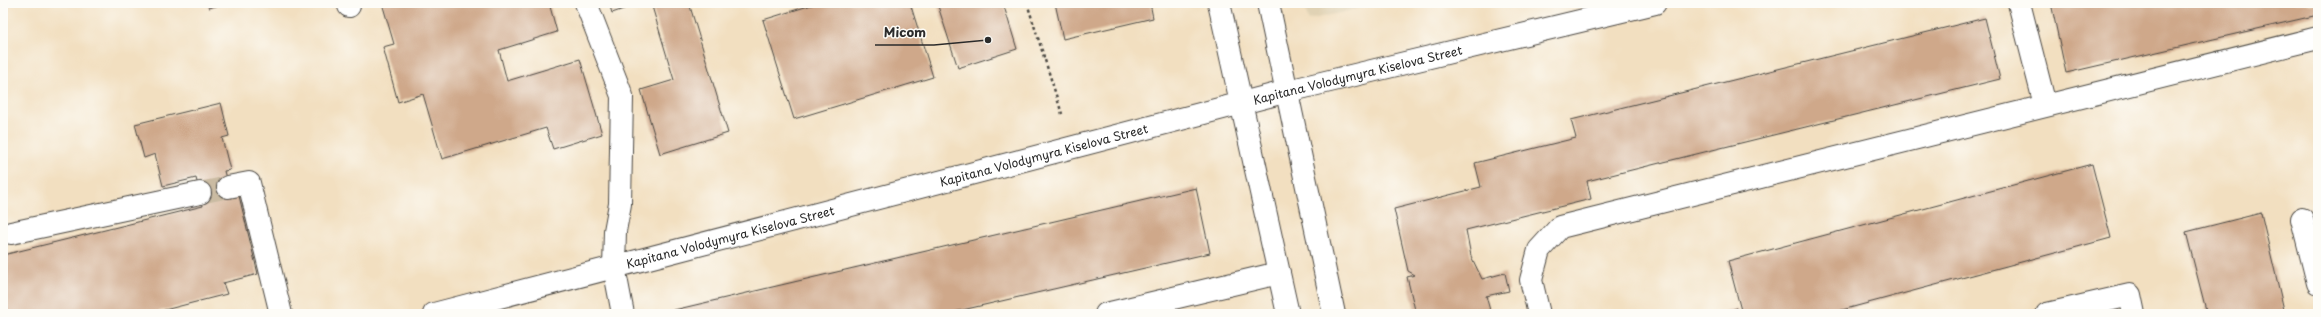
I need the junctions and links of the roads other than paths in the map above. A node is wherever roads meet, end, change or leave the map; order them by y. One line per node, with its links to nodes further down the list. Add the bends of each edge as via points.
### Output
1 (586, 3): 14 (street, via 622,96 620,204 615,231)
2 (1219, 3): 8 (street)
3 (1268, 3): 7 (street)
4 (1655, 3): 7 (street, Kapitana Volodymyra Kiselova Street)
5 (2019, 3): 9 (street)
6 (2318, 38): 9 (street)
7 (1288, 91): 8 (street, Kapitana Volodymyra Kiselova Street); 23 (street)
8 (1241, 104): 14 (street, Kapitana Volodymyra Kiselova Street); 15 (street)
9 (2045, 105): 24 (street, via 1560,227 1539,250 1531,280)
10 (228, 187): 18 (street, via 249,183)
11 (200, 193): 13 (street)
12 (2302, 219): 16 (street)
13 (11, 233)
14 (614, 267): 19 (street, Kapitana Volodymyra Kiselova Street); 20 (street)
15 (1279, 273): 17 (street); 22 (street)
16 (2318, 283)
17 (1138, 310): 21 (street)
18 (281, 314)
19 (434, 314)
20 (624, 314)
21 (1106, 314)
22 (1288, 314)
23 (1334, 314)
24 (1539, 314)
25 (2047, 314): 26 (street, via 2130,295)
26 (2134, 314)

